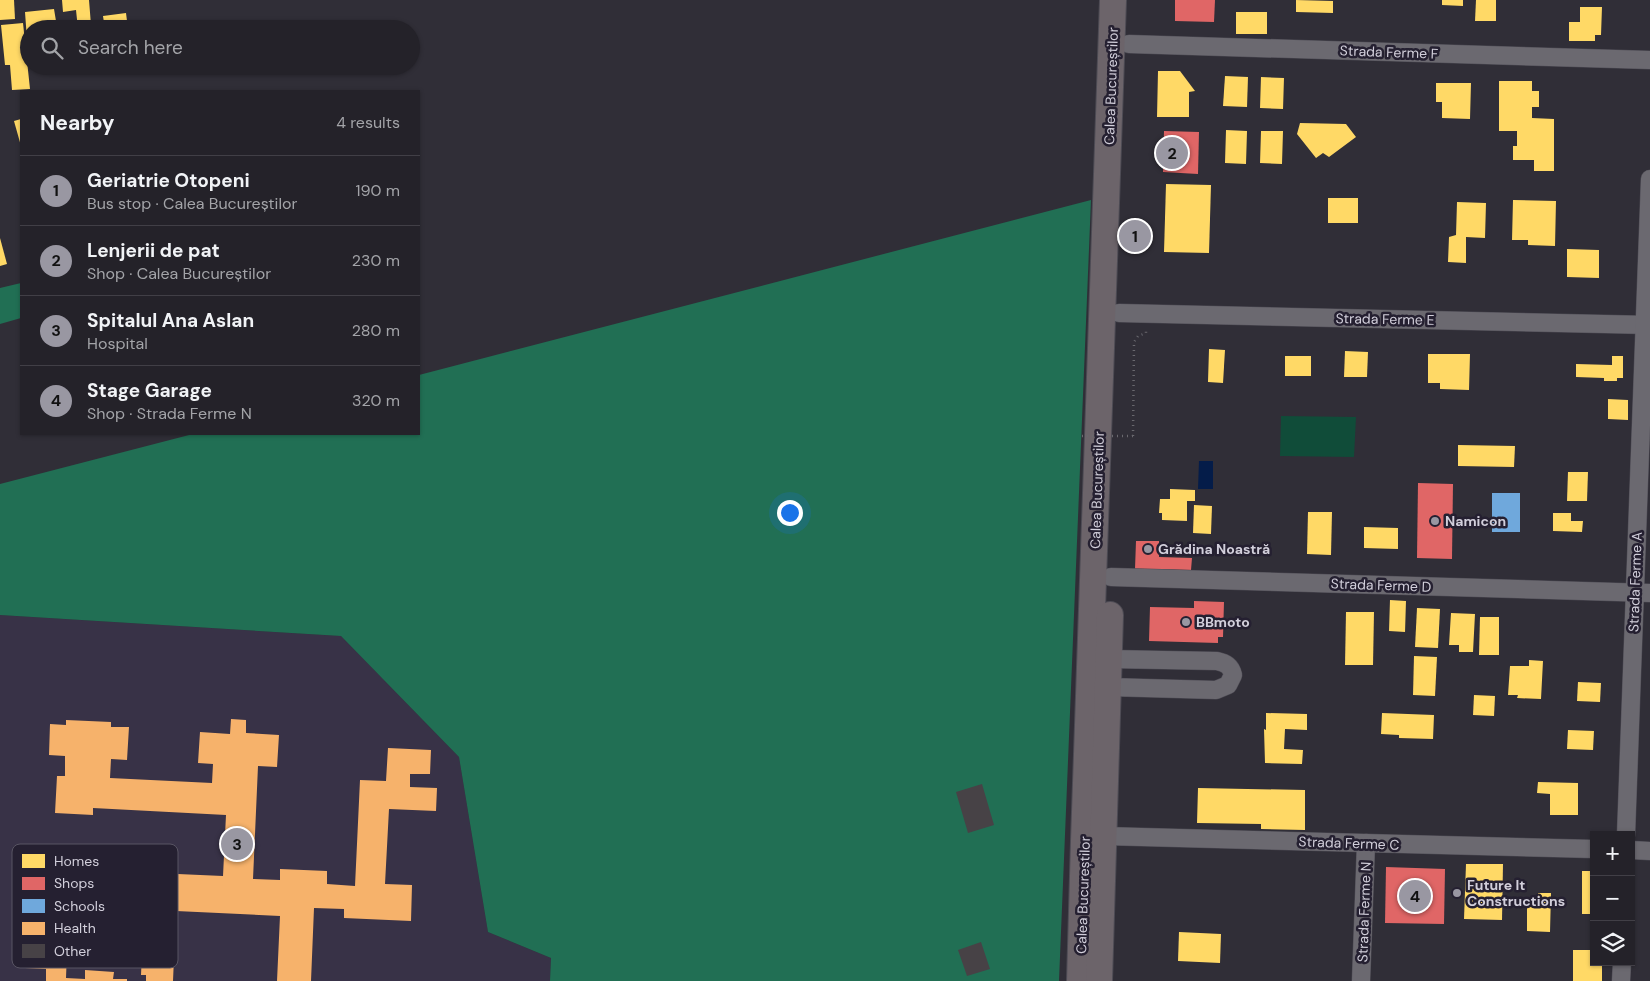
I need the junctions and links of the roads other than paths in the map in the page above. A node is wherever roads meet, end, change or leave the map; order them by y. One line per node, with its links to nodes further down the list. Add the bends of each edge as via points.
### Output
1 (1113, 0): 19 (highway, Calea Bucureștilor)
2 (1130, 0): 3 (highway, Calea Bucureștilor)
3 (1129, 44): 4 (street, Strada Ferme F); 6 (highway, Calea Bucureștilor)
4 (1650, 60)
5 (1650, 179): 7 (street, Strada Ferme A)
6 (1120, 313): 7 (street, Strada Ferme E); 8 (highway, Calea Bucureștilor)
7 (1647, 325): 9 (street, Strada Ferme A)
8 (1111, 577): 9 (street, Strada Ferme D); 10 (highway, Calea Bucureștilor)
9 (1642, 592): 12 (street, Strada Ferme A)
10 (1109, 659): 11 (highway, Calea Bucureștilor); 11 (street, via 1217,661 1228,665 1234,675 1228,685 1216,690)
11 (1108, 687): 13 (highway, Calea Bucureștilor)
12 (1626, 831)
13 (1104, 836): 14 (street, Strada Ferme C); 20 (highway, Calea Bucureștilor)
14 (1366, 843): 15 (street, Strada Ferme C); 21 (street, Strada Ferme N)
15 (1590, 849)
16 (1635, 850): 17 (street)
17 (1650, 851)
18 (1622, 966): 22 (street)
19 (1080, 981)
20 (1099, 981)
21 (1361, 981)
22 (1621, 981)

